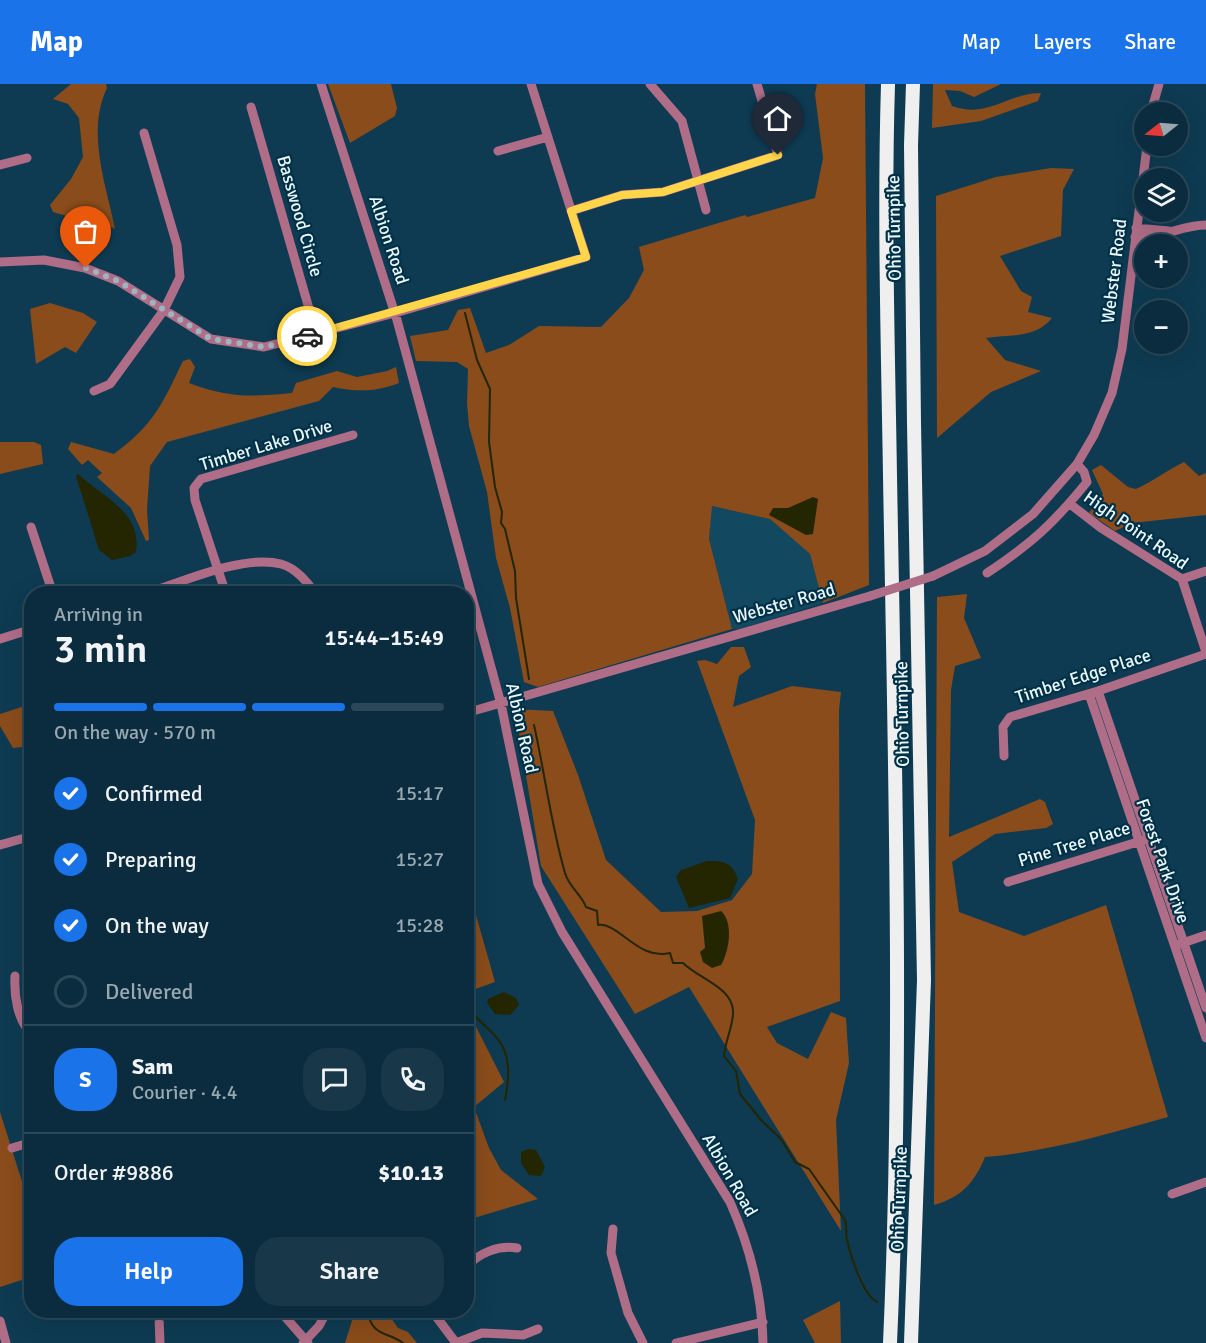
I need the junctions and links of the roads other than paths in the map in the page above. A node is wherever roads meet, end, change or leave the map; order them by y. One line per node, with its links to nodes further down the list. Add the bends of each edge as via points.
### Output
1 (321, 84): 23 (street, Albion Road)
2 (531, 84): 11 (street)
3 (650, 84): 16 (street, via 682,121)
4 (757, 84): 16 (street, via 778,155)
5 (888, 84): 78 (highway, Ohio Turnpike, via 897,895 897,1193)
6 (913, 84): 79 (highway, Ohio Turnpike, via 914,423 924,980)
7 (1160, 84): 8 (street)
8 (1154, 102)
9 (251, 107): 24 (street, Basswood Circle)
10 (144, 133): 22 (street, via 177,245 180,277)
11 (548, 137): 12 (street); 18 (street)
12 (498, 151)
13 (1146, 156): 20 (street, Webster Road)
14 (27, 158): 15 (street)
15 (0, 165)
16 (699, 180): 17 (street); 18 (street, via 663,192 622,195)
17 (706, 210)
18 (571, 211): 23 (street, via 586,257)
19 (1206, 225): 20 (street)
20 (1136, 232): 27 (street, Webster Road, via 1122,349 1112,393)
21 (0, 262): 22 (street, via 44,260 86,268 118,281)
22 (164, 310): 24 (street, via 211,339 237,345 264,347); 25 (street, via 110,384)
23 (395, 313): 24 (street); 38 (street, Albion Road)
24 (316, 333)
25 (94, 392)
26 (353, 435): 30 (street, Timber Lake Drive, via 201,479 194,488 195,500)
27 (1077, 464): 28 (street, via 1087,482); 44 (street, Webster Road, bridge, via 1010,534 933,576)
28 (1070, 504): 32 (street, via 1027,546); 33 (street, High Point Road)
29 (31, 527): 34 (street)
30 (219, 571): 35 (street); 36 (street, Timber Lake Drive); 37 (street, via 254,561 283,564)
31 (1206, 571): 33 (street)
32 (987, 573)
33 (1182, 579): 42 (street, High Point Road)
34 (50, 586)
35 (171, 586)
36 (224, 586)
37 (310, 586)
38 (469, 586)
39 (474, 604): 44 (street, Albion Road)
40 (24, 632): 41 (street)
41 (0, 639)
42 (1206, 653): 43 (street, Timber Edge Place)
43 (1094, 692): 46 (street, Timber Edge Place, via 1010,717 1003,727); 48 (street, Forest Park Drive)
44 (501, 704): 45 (street, Webster Road); 69 (street, Albion Road, via 538,884 562,932 730,1202 751,1259)
45 (474, 711)
46 (1004, 756)
47 (24, 838): 49 (street)
48 (1144, 840): 50 (street, Pine Tree Place); 52 (street, Forest Park Drive)
49 (0, 845)
50 (1008, 882)
51 (1206, 935): 52 (street)
52 (1179, 944): 54 (street, Forest Park Drive); 56 (street, Forest Park Drive)
53 (15, 976): 55 (street, via 14,994)
54 (1206, 1008)
55 (24, 1023)
56 (1206, 1038)
57 (24, 1144): 58 (street)
58 (12, 1148)
59 (1206, 1182): 60 (street)
60 (1172, 1194)
61 (613, 1229): 75 (street, via 611,1253 628,1313)
62 (517, 1248): 63 (street, via 503,1245)
63 (474, 1258)
64 (159, 1318): 73 (street)
65 (286, 1318): 71 (street)
66 (323, 1318): 71 (street)
67 (437, 1318): 74 (street)
68 (0, 1321): 72 (street)
69 (763, 1322): 76 (street); 77 (street, Albion Road)
70 (538, 1329): 74 (street, via 523,1335 482,1333)
71 (306, 1342)
72 (6, 1343)
73 (160, 1343)
74 (456, 1343)
75 (643, 1343)
76 (676, 1343)
77 (763, 1343)
78 (890, 1343)
79 (911, 1343)

